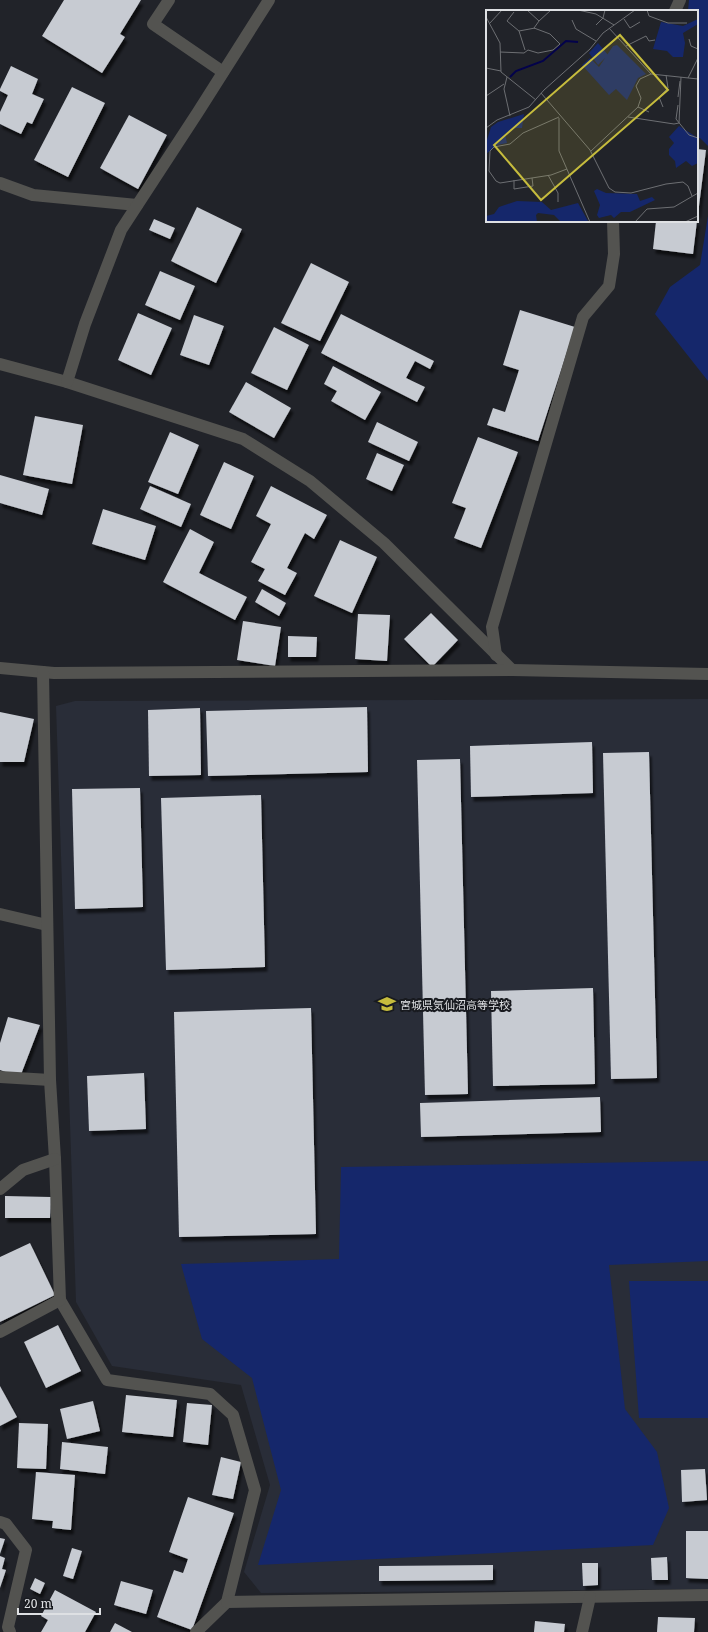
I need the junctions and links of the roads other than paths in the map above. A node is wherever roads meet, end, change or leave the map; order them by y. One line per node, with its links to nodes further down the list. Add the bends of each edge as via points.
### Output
1 (169, 0): 5 (street, via 153,24)
2 (269, 0): 5 (street)
3 (680, 0): 4 (street)
4 (675, 10)
5 (223, 72): 7 (street)
6 (0, 183): 7 (street, via 33,194)
7 (137, 205): 10 (street, via 121,230 85,324)
8 (613, 222): 11 (street, via 614,254 609,286 582,317 492,627)
9 (0, 364): 10 (street)
10 (67, 382): 11 (street, via 244,439 304,477 384,543)
11 (496, 655): 13 (street)
12 (0, 668): 14 (street)
13 (512, 670): 14 (street); 15 (street)
14 (43, 672): 17 (street)
15 (708, 674)
16 (0, 914): 17 (street)
17 (47, 926): 19 (street)
18 (0, 1077): 19 (street)
19 (50, 1080): 20 (street)
20 (55, 1159): 21 (street, via 24,1170); 22 (street)
21 (0, 1189)
22 (60, 1300): 23 (street); 27 (street, via 107,1380 210,1394 233,1415 255,1490)
23 (0, 1332)
24 (0, 1522): 28 (street, via 6,1524 26,1550 8,1627)
25 (708, 1595): 26 (street)
26 (590, 1597): 27 (street); 30 (street)
27 (226, 1602): 29 (street)
28 (10, 1632)
29 (196, 1632)
30 (582, 1632)

